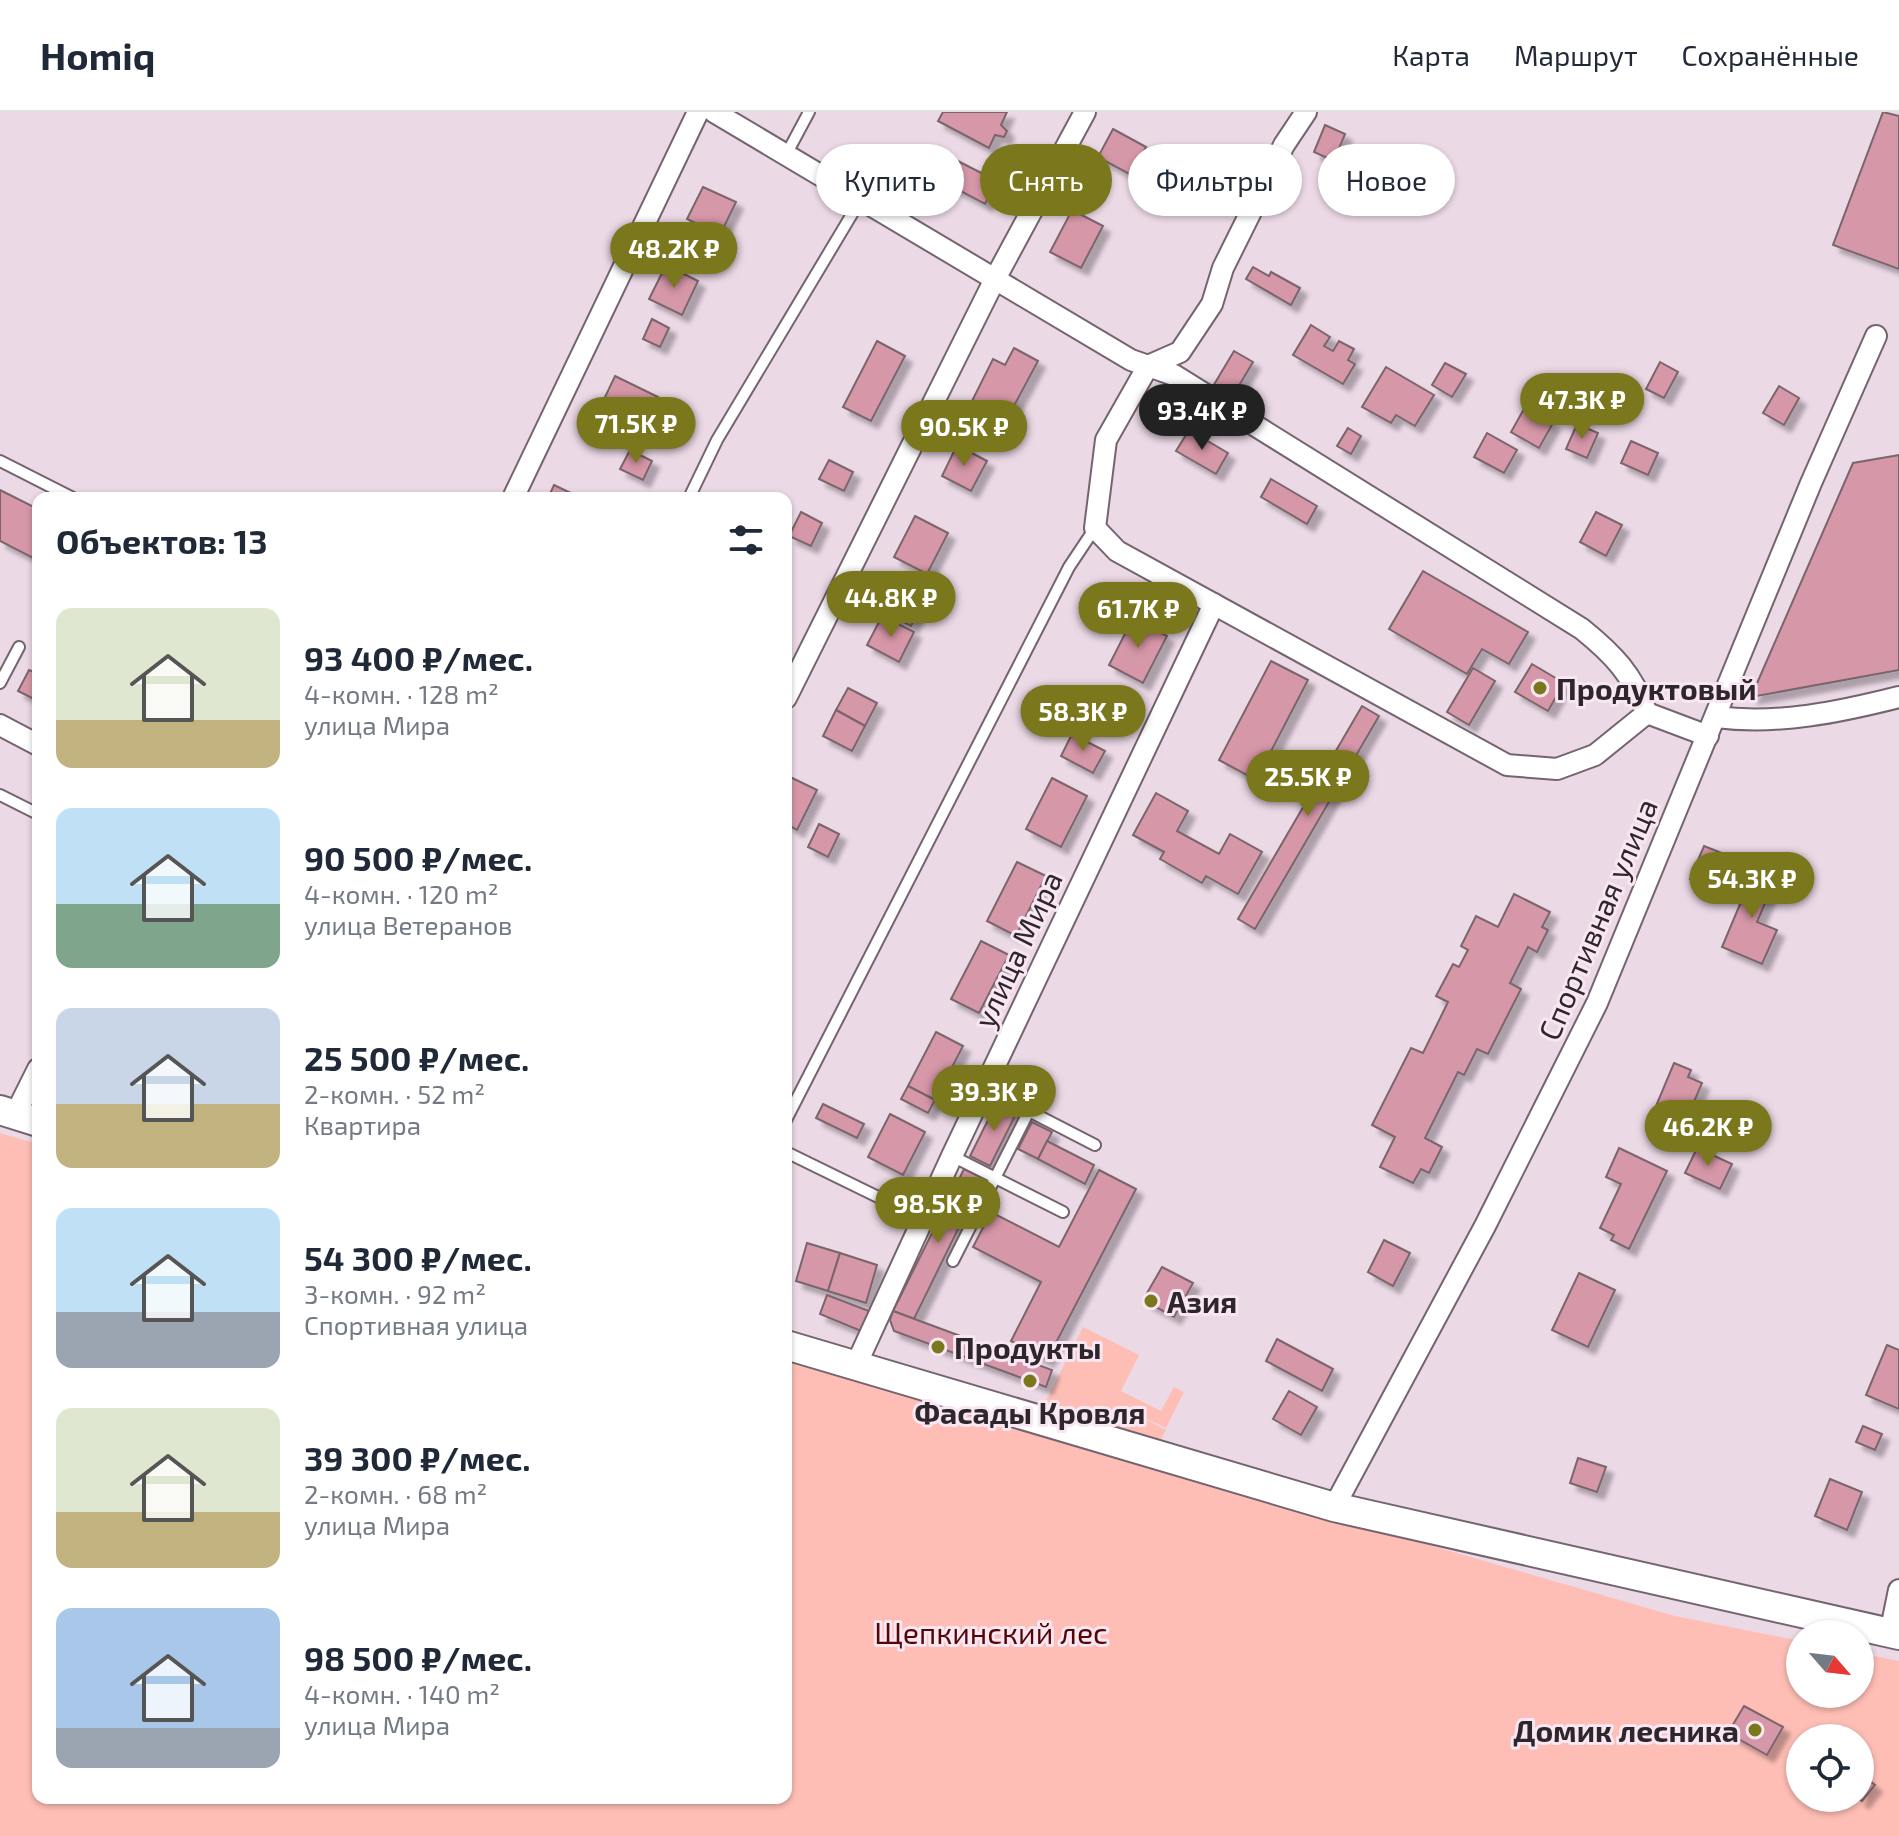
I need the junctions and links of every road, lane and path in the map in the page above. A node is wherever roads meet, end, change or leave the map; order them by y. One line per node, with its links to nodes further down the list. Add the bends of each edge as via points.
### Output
1 (698, 112): 15 (street)
2 (714, 112): 6 (street)
3 (809, 112): 6 (lane)
4 (1085, 112): 10 (street)
5 (1306, 112): 12 (street, via 1223,268 1212,304 1180,352)
6 (786, 155): 7 (street)
7 (816, 173)
8 (851, 216): 16 (lane, via 717,440)
9 (889, 216): 10 (street)
10 (995, 279): 12 (street); 21 (street)
11 (1876, 336): 25 (street, Спортивная улица)
12 (1148, 366): 17 (street, via 1106,440); 23 (street, via 1174,375 1582,629 1614,656 1637,687)
13 (0, 461): 14 (lane)
14 (61, 492)
15 (516, 492)
16 (692, 492)
17 (1095, 528): 18 (street, via 1117,551); 30 (lane, via 1069,567)
18 (1214, 604): 23 (street, via 1507,765 1570,765 1595,755); 34 (street, улица Мира)
19 (19, 647): 20 (lane)
20 (0, 683)
21 (792, 686)
22 (1899, 697): 25 (street, via 1845,711)
23 (1647, 713): 25 (street)
24 (0, 725): 26 (street)
25 (1712, 726): 41 (street, Спортивная улица, via 1597,1003)
26 (32, 742)
27 (0, 795): 28 (lane)
28 (32, 811)
29 (32, 1083): 31 (street)
30 (792, 1108)
31 (18, 1115)
32 (1095, 1145): 35 (lane, via 1029,1111)
33 (792, 1155): 37 (lane)
34 (952, 1156): 35 (lane); 37 (street, улица Мира)
35 (995, 1178): 36 (lane); 38 (lane)
36 (1063, 1212)
37 (923, 1219): 40 (street, улица Мира)
38 (953, 1261)
39 (792, 1347): 40 (main road)
40 (856, 1365): 41 (main road)
41 (1334, 1507): 43 (main road)
42 (1899, 1590): 43 (street)
43 (1895, 1634)

